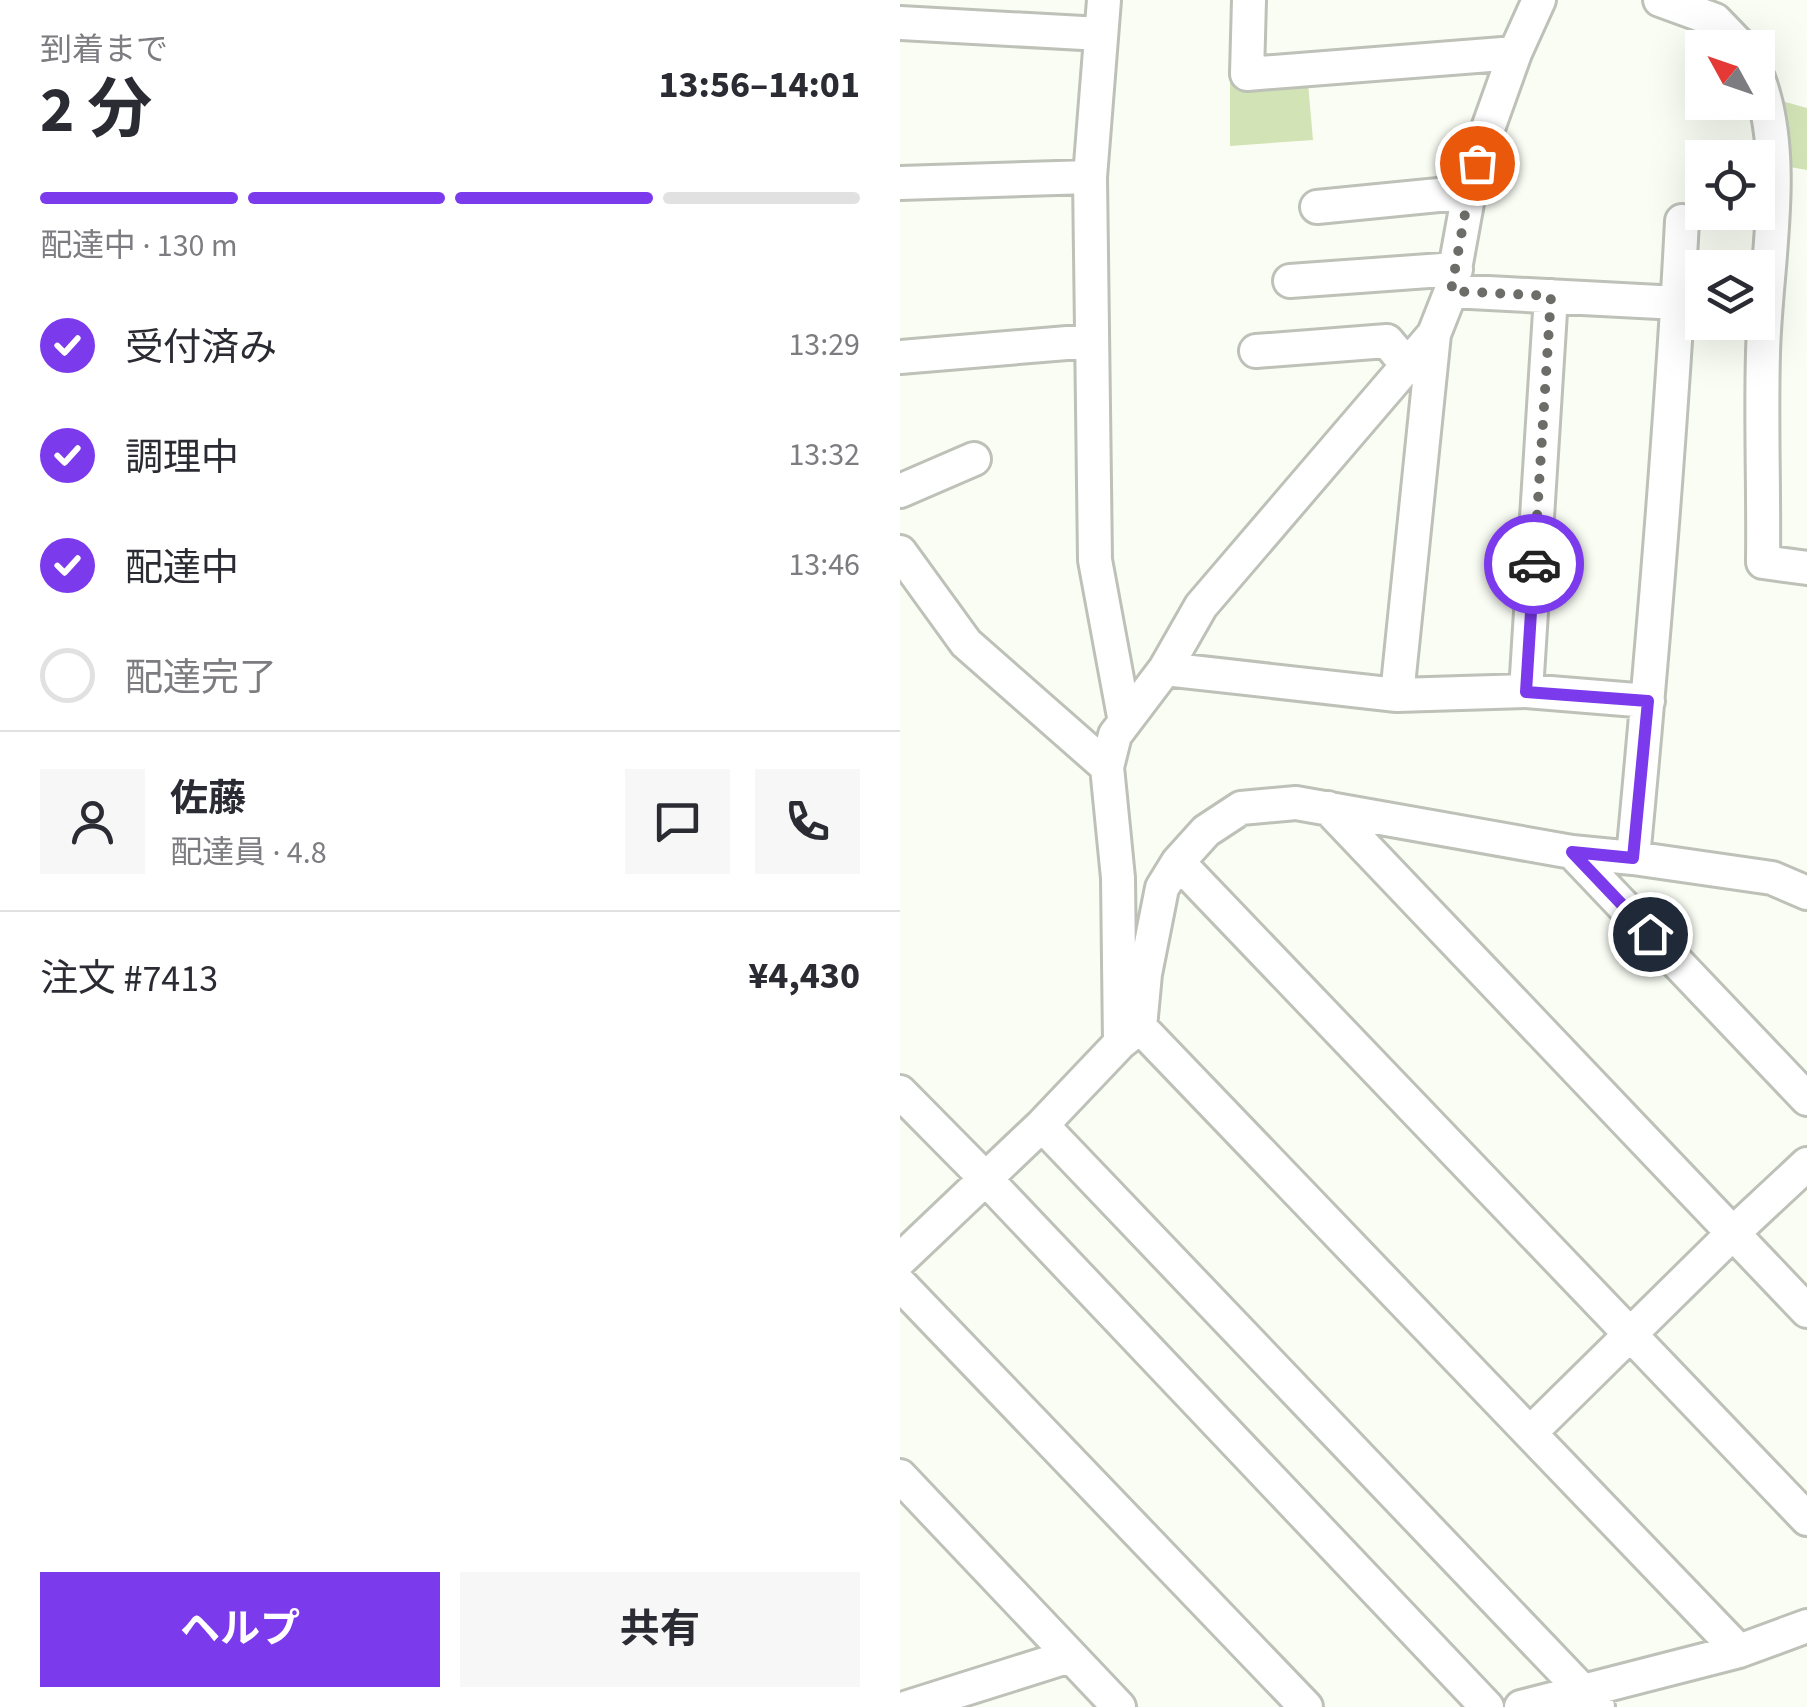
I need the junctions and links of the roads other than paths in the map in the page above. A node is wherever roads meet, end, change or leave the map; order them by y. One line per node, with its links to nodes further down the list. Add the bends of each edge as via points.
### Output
1 (1104, 0): 7 (street)
2 (1249, 0): 8 (street, via 1246,74)
3 (1540, 0): 8 (street)
4 (1660, 0): 6 (street, via 1715,20)
5 (900, 23): 7 (street)
6 (1725, 30)
7 (1101, 34): 10 (street)
8 (1515, 52): 12 (street)
9 (1770, 120): 27 (street, via 1763,562)
10 (1090, 177): 11 (street); 20 (street)
11 (900, 183)
12 (1469, 192): 13 (street); 15 (street)
13 (1317, 207)
14 (1682, 221): 18 (street)
15 (1454, 280): 16 (street); 17 (street); 19 (street)
16 (1290, 281)
17 (1551, 296): 18 (street); 29 (street)
18 (1678, 303): 31 (street)
19 (1434, 334): 23 (street); 30 (street)
20 (1091, 340): 22 (street); 32 (street, via 1095,560)
21 (1256, 351): 23 (street, via 1386,340)
22 (900, 357)
23 (1407, 365): 28 (street, via 1201,606)
24 (974, 459): 25 (street)
25 (900, 491)
26 (900, 552): 33 (street, via 966,643)
27 (1807, 568)
28 (1165, 670): 30 (street); 32 (street)
29 (1526, 692): 30 (street); 31 (street)
30 (1397, 695)
31 (1648, 701): 36 (street)
32 (1124, 722): 33 (street)
33 (1107, 767): 39 (street)
34 (1328, 808): 35 (street); 37 (street, via 1241,808 1206,830); 45 (street)
35 (1572, 852): 36 (street); 41 (street)
36 (1633, 858): 38 (street, via 1772,878)
37 (1178, 862): 39 (street, via 1162,888); 49 (street)
38 (1807, 893)
39 (1130, 1035): 42 (street); 50 (street)
40 (900, 1092): 44 (street)
41 (1807, 1099)
42 (1042, 1125): 44 (street); 56 (street)
43 (1807, 1164): 45 (street)
44 (986, 1179): 46 (street); 60 (street)
45 (1732, 1234): 48 (street); 49 (street)
46 (900, 1260)
47 (900, 1284): 59 (street)
48 (1807, 1311)
49 (1631, 1335): 50 (street); 52 (street)
50 (1531, 1432): 54 (street)
51 (900, 1476): 55 (street)
52 (1807, 1519)
53 (1807, 1626): 54 (street)
54 (1739, 1651): 56 (street)
55 (1070, 1656): 57 (street); 58 (street)
56 (1591, 1700): 61 (street)
57 (907, 1702)
58 (1119, 1707)
59 (1306, 1707)
60 (1488, 1707)
61 (1521, 1707)

